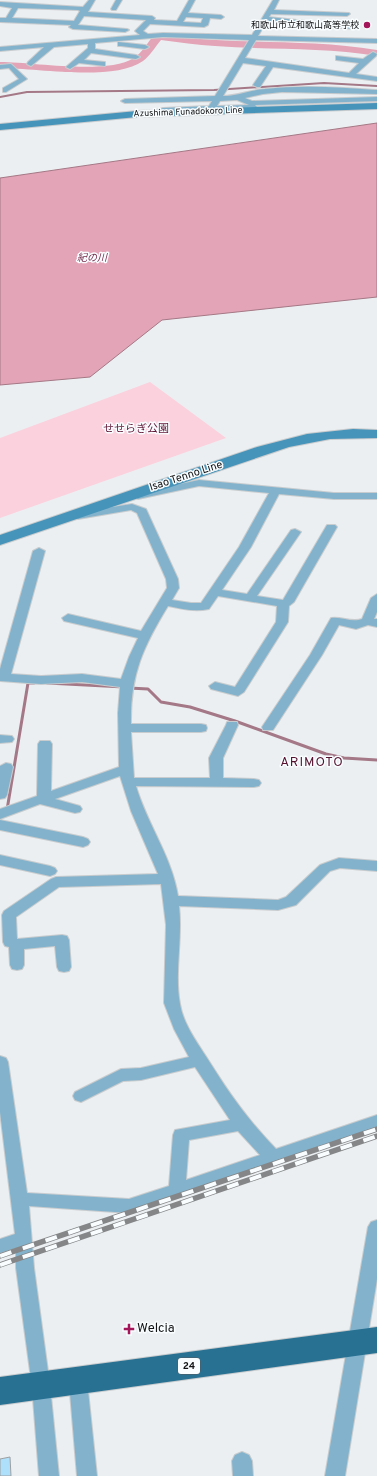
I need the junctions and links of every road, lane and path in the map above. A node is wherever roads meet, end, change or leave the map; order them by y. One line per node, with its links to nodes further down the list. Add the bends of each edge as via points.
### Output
1 (92, 0): 12 (street)
2 (119, 0): 7 (street)
3 (192, 0): 11 (street)
4 (276, 0): 8 (street)
5 (0, 4): 6 (street)
6 (16, 6): 12 (street, via 79,8); 15 (street)
7 (114, 9)
8 (268, 12): 9 (street); 16 (street)
9 (332, 14): 10 (street); 18 (street)
10 (347, 14)
11 (183, 15): 13 (street); 20 (street)
12 (80, 16): 15 (street); 19 (street, via 152,18); 22 (street, via 74,28)
13 (207, 16): 14 (street); 20 (street, via 204,25)
14 (221, 17)
15 (10, 18): 17 (street)
16 (264, 19): 21 (street); 28 (street)
17 (0, 20)
18 (328, 20)
19 (148, 22): 20 (street); 22 (street)
20 (179, 24)
21 (352, 28)
22 (139, 31): 24 (street)
23 (302, 31): 26 (street, via 347,36)
24 (146, 36): 25 (street); 28 (street)
25 (110, 39): 27 (street); 31 (street, via 115,43)
26 (342, 40): 28 (street); 29 (street)
27 (91, 41): 30 (street); 34 (street)
28 (250, 41): 38 (street)
29 (377, 41)
30 (51, 45): 32 (street); 41 (street)
31 (145, 47)
32 (9, 48): 33 (street); 44 (street)
33 (0, 49)
34 (91, 51): 37 (street); 39 (street)
35 (347, 51): 40 (street, via 337,60)
36 (373, 54): 40 (street)
37 (136, 57)
38 (240, 60): 43 (street); 53 (street)
39 (78, 61): 42 (street); 46 (street)
40 (365, 62): 47 (street)
41 (31, 64)
42 (102, 64)
43 (270, 64): 47 (street); 49 (street)
44 (11, 65): 45 (street); 50 (street, via 23,79)
45 (0, 67)
46 (70, 67)
47 (351, 75): 48 (street)
48 (377, 79)
49 (257, 85)
50 (6, 90)
51 (319, 90): 52 (street); 54 (street, via 246,94); 57 (street)
52 (377, 92)
53 (220, 93): 54 (street); 56 (street); 59 (street)
54 (238, 98): 57 (street, via 251,102)
55 (377, 100): 57 (street)
56 (125, 101)
57 (322, 101)
58 (377, 106): 60 (main road, Azushima Funadokoro Line)
59 (212, 108): 60 (street); 61 (street, via 163,110)
60 (278, 109): 61 (main road, Azushima Funadokoro Line)
61 (152, 114): 62 (main road, Azushima Funadokoro Line)
62 (0, 127)
63 (377, 434): 67 (main road, Isao Tenno Line, via 341,432 310,436)
64 (276, 490): 65 (street, via 199,483); 66 (street, via 334,496); 72 (street, via 245,547)
65 (138, 496)
66 (377, 496)
67 (74, 513): 70 (main road, Isao Tenno Line); 75 (street, via 78,516 132,507 142,511 172,579 173,588)
68 (331, 527): 76 (street, via 288,602)
69 (295, 532): 73 (street)
70 (0, 540)
71 (39, 551): 80 (street)
72 (216, 592): 73 (street); 75 (street, via 205,606 191,607)
73 (250, 598): 76 (street)
74 (377, 598): 78 (street)
75 (165, 602): 79 (street)
76 (283, 604): 82 (street, via 282,622 238,692)
77 (68, 618): 79 (street)
78 (372, 622): 84 (street, via 356,625 335,621 316,655)
79 (145, 636): 81 (street, via 131,667)
80 (2, 677): 81 (street, via 41,680 82,678)
81 (126, 686): 85 (street)
82 (215, 686)
83 (232, 725): 91 (street, via 216,758)
84 (268, 727)
85 (125, 728): 86 (street); 89 (street)
86 (201, 728)
87 (45, 744): 94 (street)
88 (6, 767): 93 (street)
89 (126, 768): 90 (street); 94 (street)
90 (128, 782): 91 (street); 102 (street, via 141,820)
91 (217, 783): 92 (street)
92 (254, 783)
93 (0, 795)
94 (43, 798): 95 (street, via 44,801); 96 (street)
95 (75, 809)
96 (4, 813)
97 (0, 825): 98 (street)
98 (83, 842)
99 (0, 860): 101 (street)
100 (377, 866): 103 (street, via 339,863 325,868 291,901 278,905)
101 (50, 871)
102 (167, 879): 103 (street); 104 (street, via 56,882 9,915)
103 (172, 901): 107 (street, via 172,1005 187,1039)
104 (9, 942): 105 (street); 106 (street, via 62,940)
105 (16, 965)
106 (64, 966)
107 (200, 1060): 109 (street, via 141,1074 121,1075); 112 (street)
108 (0, 1062): 111 (street)
109 (81, 1096)
110 (377, 1121): 113 (street)
111 (5, 1124): 115 (street)
112 (242, 1124): 113 (street); 114 (street, via 181,1135)
113 (273, 1157): 114 (street)
114 (177, 1190): 115 (street, via 129,1206)
115 (20, 1199): 117 (street)
116 (377, 1227): 119 (street)
117 (24, 1238): 118 (street); 121 (street, via 25,1268)
118 (0, 1246)
119 (367, 1342): 120 (highway, 24); 125 (street)
120 (78, 1381): 121 (highway, 24); 124 (street)
121 (40, 1386): 122 (highway, 24); 123 (street)
122 (0, 1391)
123 (49, 1476)
124 (87, 1476)
125 (335, 1476)

